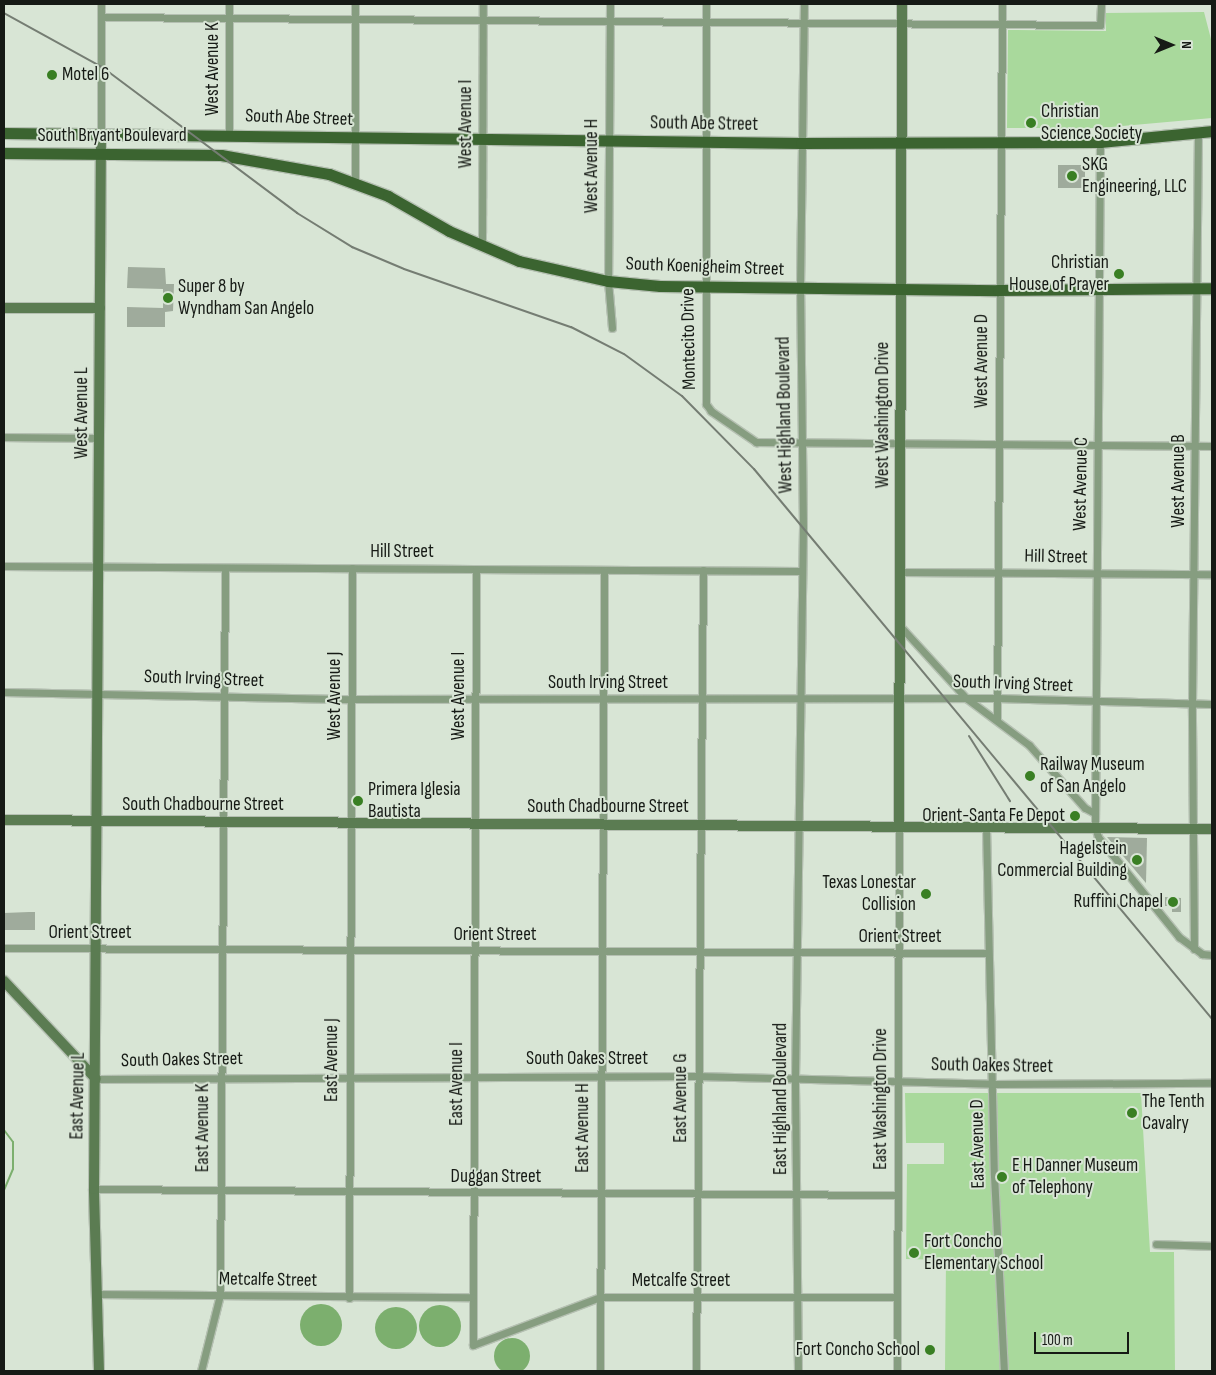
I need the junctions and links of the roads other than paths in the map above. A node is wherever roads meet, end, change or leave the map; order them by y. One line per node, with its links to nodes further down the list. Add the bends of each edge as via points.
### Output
1 (101, 4): 11 (street, West Avenue L)
2 (229, 4): 12 (street, West Avenue K)
3 (355, 4): 13 (street)
4 (483, 4): 14 (street, West Avenue I)
5 (610, 4): 15 (street, West Avenue H)
6 (706, 4): 16 (street, Montecito Drive)
7 (804, 4): 17 (street, West Highland Boulevard)
8 (902, 4): 18 (main road, West Washington Drive)
9 (1002, 4): 19 (street, West Avenue D)
10 (1100, 4): 19 (street, via 1100,25)
11 (101, 17): 12 (street); 24 (street, West Avenue L)
12 (229, 18): 13 (street); 22 (street, West Avenue K)
13 (355, 19): 14 (street); 25 (street)
14 (482, 20): 15 (street); 26 (street, West Avenue I)
15 (610, 21): 16 (street); 27 (street, West Avenue H)
16 (706, 22): 17 (street); 28 (street, Montecito Drive)
17 (804, 22): 18 (street); 31 (street, West Highland Boulevard)
18 (902, 23): 19 (street); 32 (main road, West Washington Drive)
19 (1001, 24): 29 (street, West Avenue D)
20 (1207, 132): 30 (main road, South Abe Street); 42 (street, West Avenue B)
21 (4, 133): 24 (main road, South Bryant Boulevard)
22 (229, 133): 23 (main road, South Abe Street); 25 (main road, South Abe Street)
23 (195, 134): 24 (main road, South Bryant Boulevard)
24 (101, 136): 33 (main road, West Avenue L)
25 (355, 138): 26 (main road, South Abe Street); 36 (street)
26 (482, 139): 27 (main road, South Abe Street); 37 (street, West Avenue I)
27 (608, 140): 28 (main road, South Abe Street); 38 (street, West Avenue H)
28 (703, 141): 31 (main road, South Abe Street); 39 (street, Montecito Drive)
29 (1003, 142): 30 (main road, South Abe Street); 32 (main road, South Abe Street); 45 (street, West Avenue D)
30 (1100, 142): 44 (street, West Avenue C)
31 (802, 143): 32 (main road, South Abe Street); 40 (street, West Highland Boulevard)
32 (902, 143): 41 (main road, West Washington Drive)
33 (101, 152): 34 (main road, South Bryant Boulevard); 35 (main road, South Bryant Boulevard); 47 (main road, West Avenue L)
34 (4, 153)
35 (221, 155): 36 (main road, South Koenigheim Street)
36 (355, 181): 37 (main road, South Koenigheim Street)
37 (482, 245): 38 (main road, South Koenigheim Street, via 519,261)
38 (608, 281): 39 (main road, South Koenigheim Street); 48 (street, West Avenue H)
39 (705, 286): 40 (main road, South Koenigheim Street); 51 (street, Montecito Drive, via 706,404 746,438)
40 (800, 287): 41 (main road, South Koenigheim Street); 51 (street, West Highland Boulevard)
41 (901, 288): 45 (main road, South Koenigheim Street); 52 (main road, West Washington Drive)
42 (1198, 288): 43 (main road, South Koenigheim Street); 44 (main road, South Koenigheim Street); 55 (street, West Avenue B)
43 (1212, 288)
44 (1099, 289): 45 (main road, South Koenigheim Street); 54 (street, West Avenue C)
45 (998, 290): 53 (street, West Avenue D)
46 (4, 308): 47 (main road)
47 (100, 308): 50 (main road, West Avenue L)
48 (612, 328)
49 (4, 437): 50 (street)
50 (100, 438): 58 (main road, West Avenue L)
51 (801, 444): 52 (street); 64 (street, West Highland Boulevard)
52 (901, 444): 53 (street); 65 (main road, West Washington Drive)
53 (998, 445): 54 (street); 66 (street, West Avenue D)
54 (1098, 445): 55 (street); 67 (street, West Avenue C)
55 (1194, 446): 56 (street); 68 (street, West Avenue B)
56 (1212, 446)
57 (4, 566): 58 (street, Hill Street)
58 (99, 567): 59 (street, Hill Street); 72 (main road, West Avenue L)
59 (225, 568): 60 (street, Hill Street); 73 (street)
60 (352, 568): 61 (street, Hill Street); 76 (street, West Avenue J)
61 (476, 569): 62 (street, Hill Street); 77 (street, West Avenue I)
62 (604, 570): 63 (street, Hill Street); 81 (street)
63 (703, 570): 64 (street, Hill Street); 78 (street, East Avenue G)
64 (800, 571): 79 (street, West Highland Boulevard)
65 (900, 572): 66 (street, Hill Street); 70 (main road, West Washington Drive)
66 (997, 573): 67 (street, Hill Street); 75 (street, West Avenue D)
67 (1096, 574): 68 (street, Hill Street); 82 (street, West Avenue C)
68 (1195, 574): 69 (street, Hill Street); 83 (street, West Avenue B)
69 (1212, 574)
70 (900, 626): 74 (street); 80 (main road, West Washington Drive)
71 (4, 692): 72 (street, South Irving Street)
72 (98, 692): 73 (street, South Irving Street); 88 (main road, West Avenue L)
73 (224, 696): 76 (street, South Irving Street); 89 (street)
74 (966, 698): 75 (street, South Irving Street); 80 (street, South Irving Street); 85 (street)
75 (997, 698): 82 (street, South Irving Street); 85 (street, West Avenue D)
76 (351, 699): 77 (street, South Irving Street); 90 (street, West Avenue J)
77 (476, 699): 81 (street, South Irving Street); 91 (street, West Avenue I)
78 (702, 699): 79 (street, South Irving Street); 81 (street, South Irving Street); 93 (street, East Avenue G)
79 (800, 699): 80 (street, South Irving Street); 94 (street, West Highland Boulevard)
80 (900, 699): 95 (main road, West Washington Drive)
81 (604, 700): 92 (street)
82 (1096, 703): 83 (street, South Irving Street); 86 (street, West Avenue C)
83 (1192, 704): 84 (street, South Irving Street); 98 (street, West Avenue B)
84 (1212, 704)
85 (996, 719): 86 (street, via 1029,745 1085,808)
86 (1093, 812): 97 (street, West Avenue C)
87 (4, 820): 88 (main road, South Chadbourne Street)
88 (98, 822): 89 (main road, South Chadbourne Street); 101 (main road, East Avenue L)
89 (222, 822): 90 (main road, South Chadbourne Street); 103 (street, East Avenue K)
90 (351, 823): 91 (main road, South Chadbourne Street); 104 (street, East Avenue J)
91 (474, 824): 92 (main road, South Chadbourne Street); 105 (street, East Avenue I)
92 (601, 825): 93 (main road, South Chadbourne Street); 106 (street, East Avenue H)
93 (701, 825): 94 (main road, South Chadbourne Street); 107 (street, East Avenue G)
94 (798, 826): 95 (main road, South Chadbourne Street); 108 (street, East Highland Boulevard)
95 (899, 826): 96 (main road, South Chadbourne Street); 109 (street, East Washington Drive)
96 (986, 827): 97 (main road, South Chadbourne Street); 110 (street, East Avenue D)
97 (1095, 827): 98 (main road, South Chadbourne Street); 102 (street, via 1098,837 1172,929)
98 (1194, 828): 99 (main road, South Chadbourne Street); 102 (street, West Avenue B)
99 (1212, 828)
100 (4, 948): 101 (street, Orient Street)
101 (96, 949): 103 (street, Orient Street); 118 (main road, East Avenue L)
102 (1194, 949): 111 (street)
103 (222, 950): 104 (street, Orient Street); 116 (street, East Avenue K)
104 (349, 950): 105 (street, Orient Street); 113 (street, East Avenue J)
105 (476, 951): 106 (street, Orient Street); 114 (street, East Avenue I)
106 (602, 951): 107 (street, Orient Street); 117 (street, East Avenue H)
107 (700, 952): 108 (street, Orient Street); 115 (street, East Avenue G)
108 (797, 952): 109 (street, Orient Street); 119 (street, East Highland Boulevard)
109 (898, 953): 110 (street, Orient Street); 120 (street, East Washington Drive)
110 (986, 953): 122 (street, East Avenue D)
111 (1212, 955)
112 (4, 981): 118 (main road, South Oakes Street)
113 (348, 1075): 114 (street, South Oakes Street); 116 (street, South Oakes Street); 127 (street, East Avenue J)
114 (473, 1076): 117 (street, South Oakes Street); 125 (street, East Avenue I)
115 (696, 1076): 117 (street, South Oakes Street); 119 (street, South Oakes Street); 128 (street, East Avenue G)
116 (219, 1077): 118 (street, South Oakes Street); 124 (street, East Avenue K)
117 (599, 1077): 126 (street, East Avenue H)
118 (96, 1079): 123 (main road, East Avenue L)
119 (796, 1079): 120 (street, South Oakes Street); 129 (street, East Highland Boulevard)
120 (897, 1082): 122 (street, South Oakes Street); 130 (street, East Washington Drive)
121 (1212, 1083): 122 (street, South Oakes Street)
122 (993, 1084): 148 (street, East Avenue D)
123 (94, 1189): 124 (street, Duggan Street); 133 (main road, East Avenue L)
124 (220, 1191): 127 (street, Duggan Street); 134 (street, East Avenue K)
125 (473, 1193): 126 (street, Duggan Street); 127 (street, Duggan Street); 135 (street, East Avenue I)
126 (599, 1193): 128 (street, Duggan Street); 136 (street, East Avenue H)
127 (348, 1194): 140 (street, East Avenue J)
128 (698, 1194): 129 (street, Duggan Street); 137 (street, East Avenue G)
129 (798, 1195): 130 (street, Duggan Street); 138 (street, East Highland Boulevard)
130 (897, 1195): 139 (street, East Washington Drive)
131 (1156, 1244): 132 (street)
132 (1212, 1246)
133 (94, 1294): 134 (street, Metcalfe Street); 142 (main road, East Avenue L)
134 (220, 1295): 140 (street, Metcalfe Street); 143 (street, East Avenue K)
135 (472, 1297): 140 (street, Metcalfe Street); 141 (street, East Avenue I)
136 (600, 1297): 137 (street, Metcalfe Street); 141 (street, Metcalfe Street); 144 (street, East Avenue H)
137 (697, 1297): 138 (street, Metcalfe Street); 145 (street, East Avenue G)
138 (797, 1297): 139 (street, Metcalfe Street); 146 (street, East Highland Boulevard)
139 (897, 1297): 147 (street, East Washington Drive)
140 (349, 1298)
141 (473, 1345)
142 (99, 1371)
143 (201, 1371)
144 (600, 1371)
145 (696, 1371)
146 (798, 1371)
147 (897, 1371)
148 (1004, 1371)

